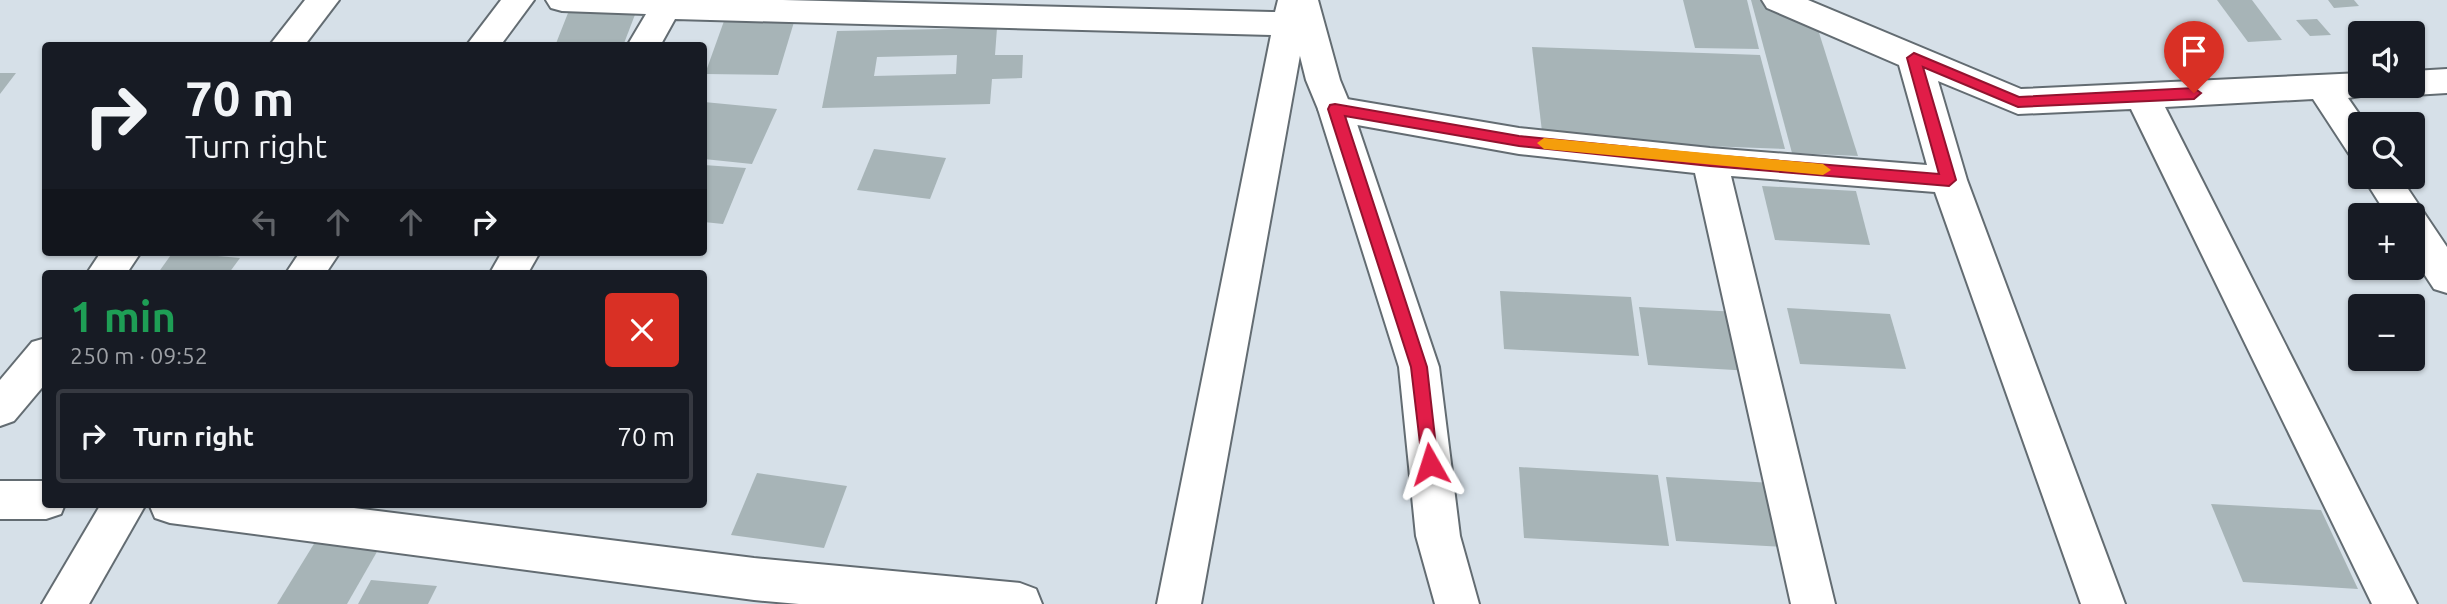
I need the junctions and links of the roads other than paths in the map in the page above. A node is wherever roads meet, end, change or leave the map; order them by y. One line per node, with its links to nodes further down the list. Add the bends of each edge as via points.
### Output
1 (323, 0): 7 (street)
2 (518, 0): 8 (street)
3 (562, 0): 5 (street)
4 (1778, 0): 10 (street)
5 (658, 4): 6 (street); 9 (street)
6 (1295, 8): 16 (street); 33 (street)
7 (288, 42)
8 (485, 42)
9 (644, 42)
10 (1914, 58): 15 (street, via 2018,102); 19 (street)
11 (2447, 81): 12 (street)
12 (2425, 82)
13 (2348, 86): 14 (street)
14 (2323, 87): 15 (street); 17 (street)
15 (2142, 96): 37 (street)
16 (1335, 109): 18 (street, via 1519,141); 34 (street, via 1419,367 1438,536)
17 (2348, 125)
18 (1710, 161): 19 (street); 35 (street)
19 (1949, 180): 36 (street)
20 (2425, 244): 23 (street)
21 (318, 256): 22 (street)
22 (307, 270)
23 (2447, 278)
24 (42, 359): 25 (street)
25 (0, 409)
26 (0, 500): 27 (street)
27 (42, 500)
28 (123, 508): 31 (street)
29 (241, 508): 30 (street)
30 (365, 515): 32 (street, via 754,579)
31 (64, 604)
32 (1020, 604)
33 (1179, 604)
34 (1457, 604)
35 (1813, 604)
36 (2104, 604)
37 (2395, 604)

